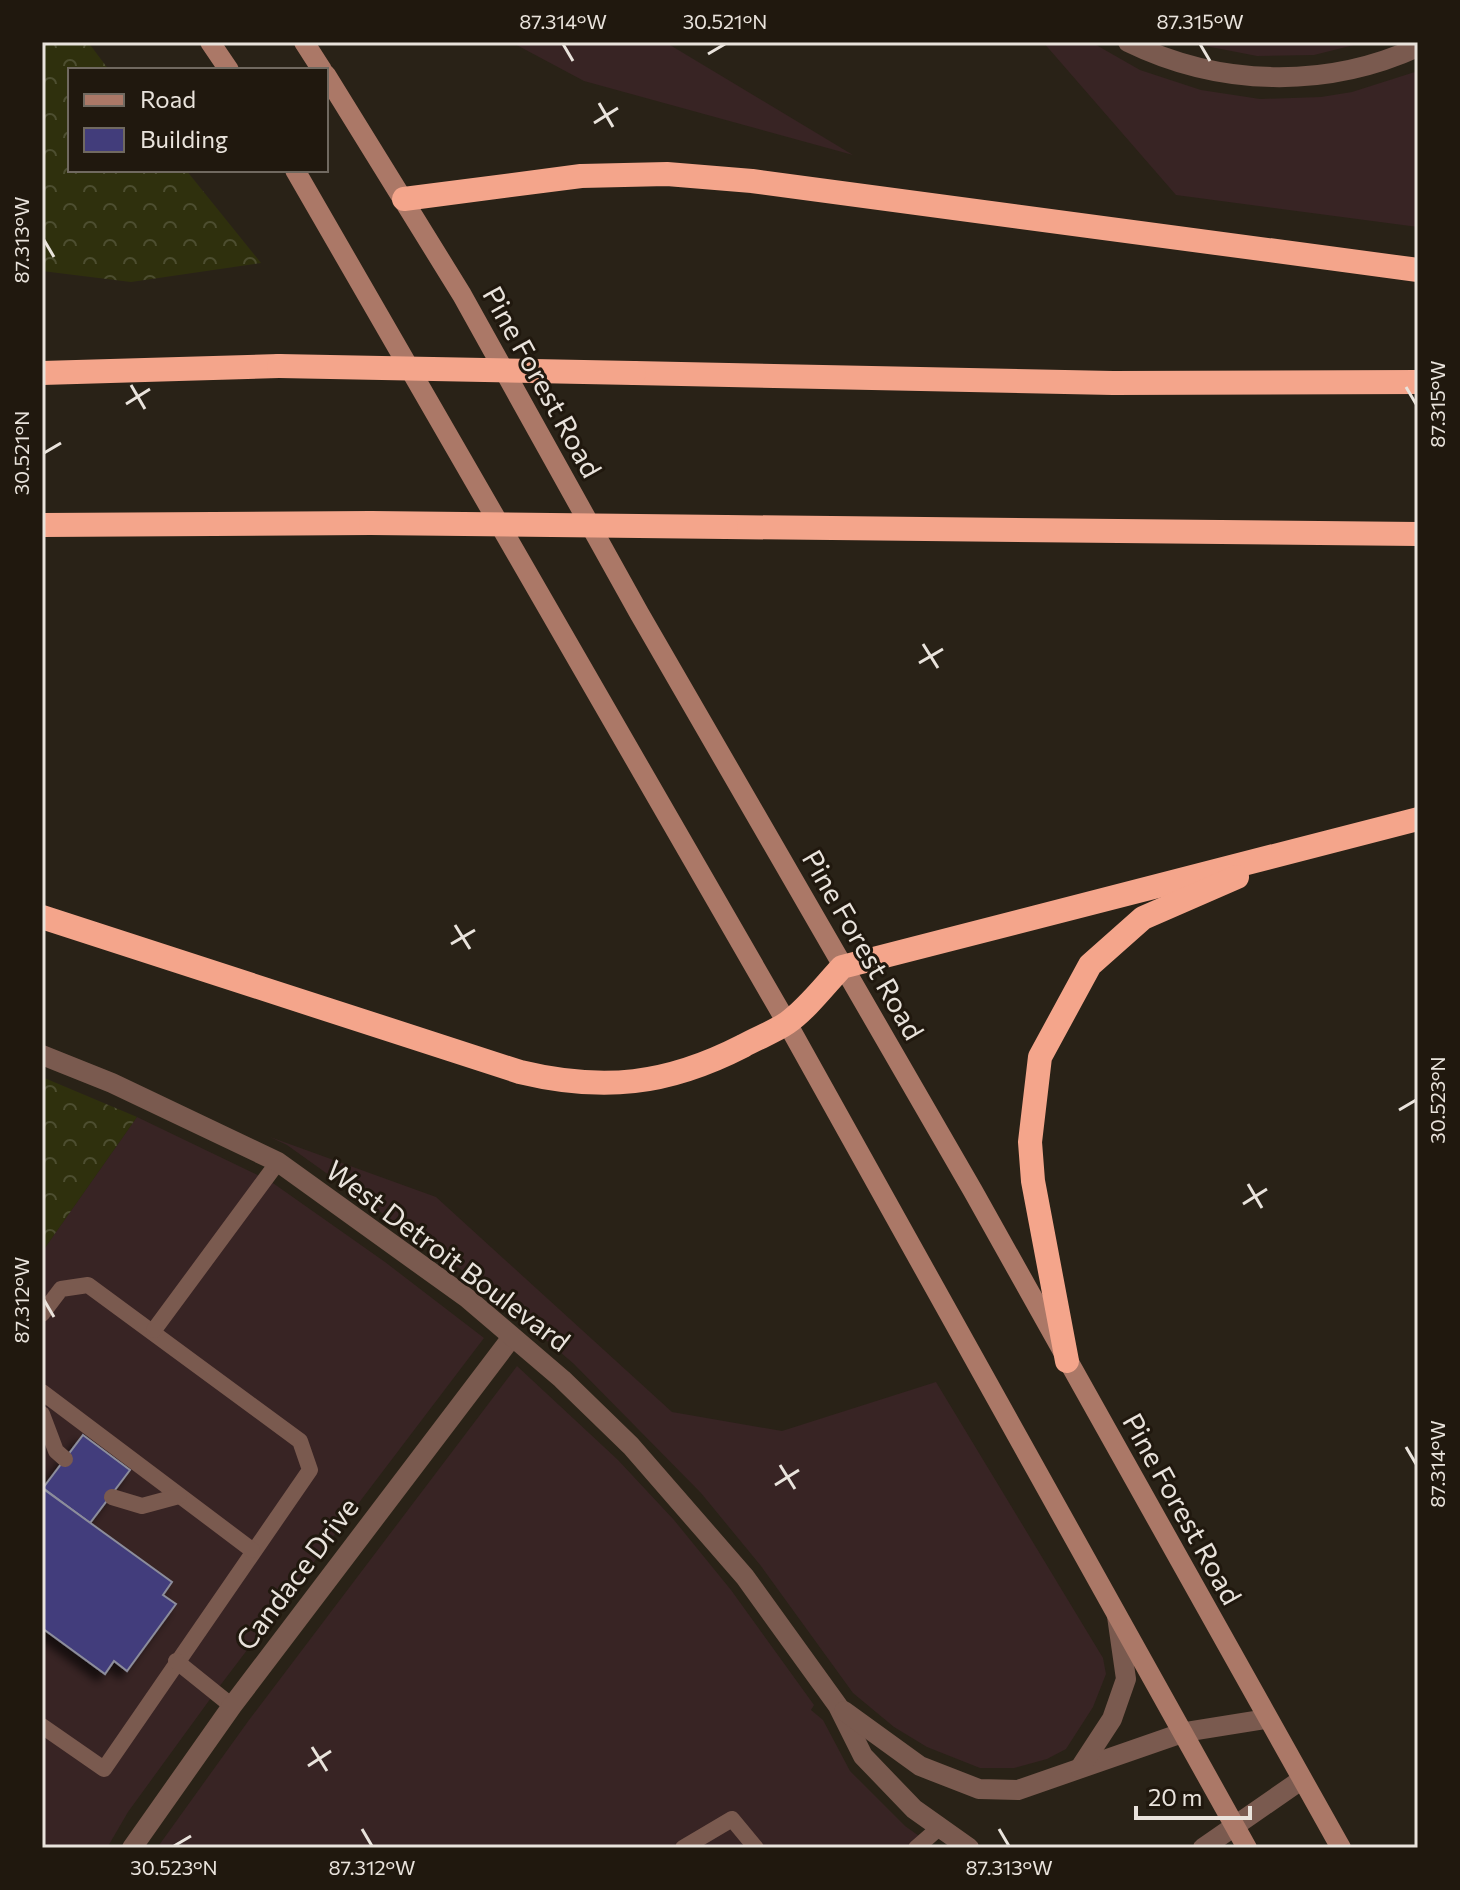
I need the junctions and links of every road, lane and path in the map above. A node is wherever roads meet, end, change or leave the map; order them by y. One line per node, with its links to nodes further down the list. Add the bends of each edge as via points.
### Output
1 (210, 42): 5 (main road)
2 (304, 42): 6 (main road)
3 (1128, 42): 4 (street, via 1202,69 1260,78 1347,71)
4 (1418, 47)
5 (228, 68)
6 (321, 68)
7 (328, 78): 9 (main road, Pine Forest Road)
8 (296, 172): 19 (main road)
9 (404, 199): 10 (highway, via 581,176 667,174); 18 (main road, Pine Forest Road)
10 (1418, 270)
11 (42, 373): 12 (highway, bridge, via 279,366 1113,383)
12 (1418, 382)
13 (42, 525): 14 (highway, bridge, via 371,523)
14 (1418, 534)
15 (1418, 819): 16 (highway)
16 (1304, 849): 18 (highway); 25 (highway, via 1143,918 1090,965 1040,1057 1030,1142 1033,1181)
17 (42, 917): 19 (highway, via 561,1082 660,1079 706,1065)
18 (842, 967): 19 (highway); 25 (main road, Pine Forest Road)
19 (787, 1023): 32 (main road)
20 (42, 1055): 21 (street, West Detroit Boulevard)
21 (278, 1162): 23 (lane); 24 (street, West Detroit Boulevard, via 467,1298)
22 (42, 1314): 23 (lane, via 61,1289 88,1285)
23 (154, 1330): 31 (lane, via 300,1441 310,1470)
24 (512, 1337): 34 (street, Candace Drive); 35 (street, West Detroit Boulevard, via 621,1436 688,1507)
25 (1067, 1361): 36 (main road, Pine Forest Road)
26 (42, 1392): 29 (lane)
27 (42, 1414): 28 (lane, via 56,1451)
28 (65, 1459)
29 (179, 1496): 30 (lane, via 142,1506); 31 (lane)
30 (112, 1497)
31 (252, 1550): 33 (lane)
32 (1116, 1608): 38 (main road); 39 (street, via 1126,1679 1112,1719)
33 (176, 1661): 34 (lane); 37 (lane, via 104,1769)
34 (232, 1706): 43 (street, Candace Drive)
35 (838, 1706): 39 (street, West Detroit Boulevard, via 920,1766 979,1789 1018,1790); 41 (street, West Detroit Boulevard, via 863,1756 914,1809)
36 (1266, 1719): 38 (street, West Detroit Boulevard); 40 (main road, Pine Forest Road)
37 (42, 1726)
38 (1185, 1732): 39 (street, West Detroit Boulevard); 42 (main road)
39 (1080, 1768)
40 (1301, 1780): 42 (street); 50 (main road, Pine Forest Road)
41 (940, 1827): 46 (lane); 47 (street, West Detroit Boulevard)
42 (1237, 1828): 48 (street); 49 (main road)
43 (132, 1848)
44 (683, 1848): 45 (lane, via 732,1819)
45 (756, 1848)
46 (916, 1848)
47 (969, 1848)
48 (1203, 1848)
49 (1247, 1848)
50 (1341, 1848)

